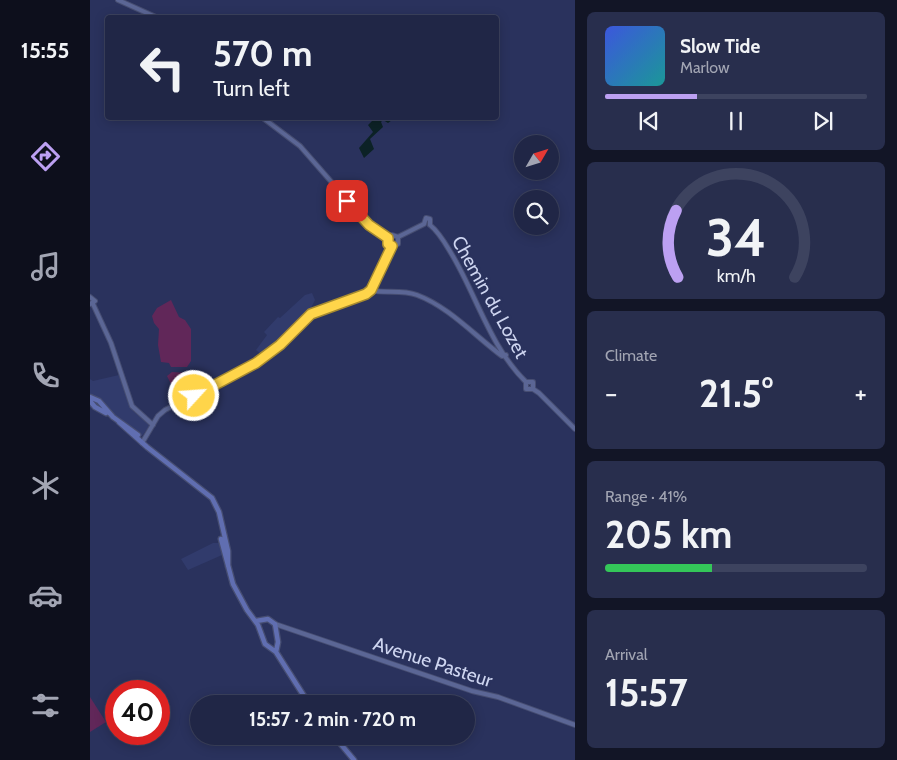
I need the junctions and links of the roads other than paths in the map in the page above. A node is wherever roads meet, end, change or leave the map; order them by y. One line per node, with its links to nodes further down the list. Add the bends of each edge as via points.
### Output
1 (118, 0): 2 (street)
2 (152, 15)
3 (266, 120): 7 (street, via 300,146 369,225)
4 (424, 224): 5 (street); 5 (street, via 428,218); 6 (street)
5 (430, 225): 12 (street, Chemin du Lozet, via 468,282 486,323)
6 (398, 237): 7 (street); 8 (street, via 398,244)
7 (388, 238): 8 (street, via 388,244)
8 (392, 246): 9 (street)
9 (371, 290): 13 (street, via 409,292 427,300); 17 (street, via 311,314 280,345 256,363 165,410)
10 (90, 297): 11 (street, via 94,299)
11 (91, 304): 17 (street, via 111,343 132,406)
12 (501, 347): 13 (street); 14 (street, Chemin du Lozet)
13 (492, 348): 14 (street, via 502,356)
14 (506, 355): 18 (street, Chemin du Lozet, via 526,382 533,382 533,389)
15 (90, 397): 16 (main road)
16 (93, 402): 19 (main road)
17 (153, 425): 19 (street)
18 (574, 429)
19 (143, 441): 20 (main road, via 212,498 218,509 228,551 228,566 237,594)
20 (256, 621): 21 (main road); 24 (main road)
21 (262, 621): 22 (main road, via 268,619); 24 (main road)
22 (275, 624): 23 (street, Avenue Pasteur); 25 (main road)
23 (282, 626): 25 (street); 30 (street, Avenue Pasteur)
24 (260, 627): 27 (main road)
25 (276, 632): 26 (main road)
26 (277, 645): 27 (main road); 28 (main road)
27 (270, 648): 28 (main road)
28 (276, 652): 29 (main road)
29 (303, 695)
30 (574, 725)
31 (342, 745): 32 (main road)
32 (354, 760)

